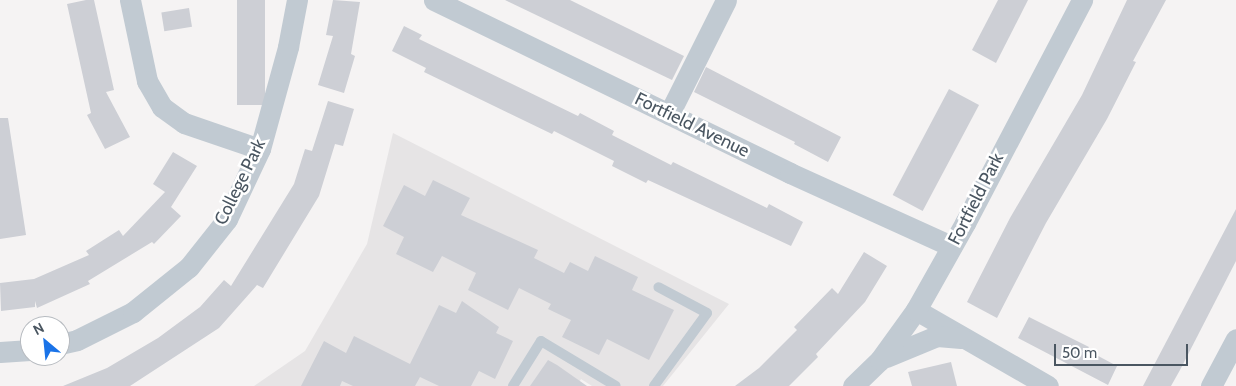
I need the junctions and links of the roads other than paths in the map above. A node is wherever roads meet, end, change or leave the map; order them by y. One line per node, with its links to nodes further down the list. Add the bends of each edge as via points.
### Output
1 (130, 0): 7 (street, via 147,81 162,107 184,124)
2 (297, 0): 7 (street, College Park, via 288,47)
3 (434, 0): 6 (street, Fortfield Avenue)
4 (726, 0): 6 (street)
5 (1082, 0): 8 (street, Fortfield Park)
6 (669, 114): 8 (street, Fortfield Avenue, via 790,174)
7 (260, 149): 13 (street, College Park, via 227,219 189,266 132,312)
8 (951, 246): 10 (street, Fortfield Park)
9 (658, 287): 19 (lane, via 707,314)
10 (916, 310): 11 (street); 16 (street, Fortfield Park)
11 (964, 338): 16 (street, via 937,336); 21 (street)
12 (1236, 340): 22 (street)
13 (70, 342)
14 (20, 351): 15 (street)
15 (0, 352)
16 (880, 360): 20 (street, Fortfield Park)
17 (513, 386): 18 (lane, via 541,341)
18 (616, 386)
19 (654, 386)
20 (853, 386)
21 (1048, 386)
22 (1210, 386)

